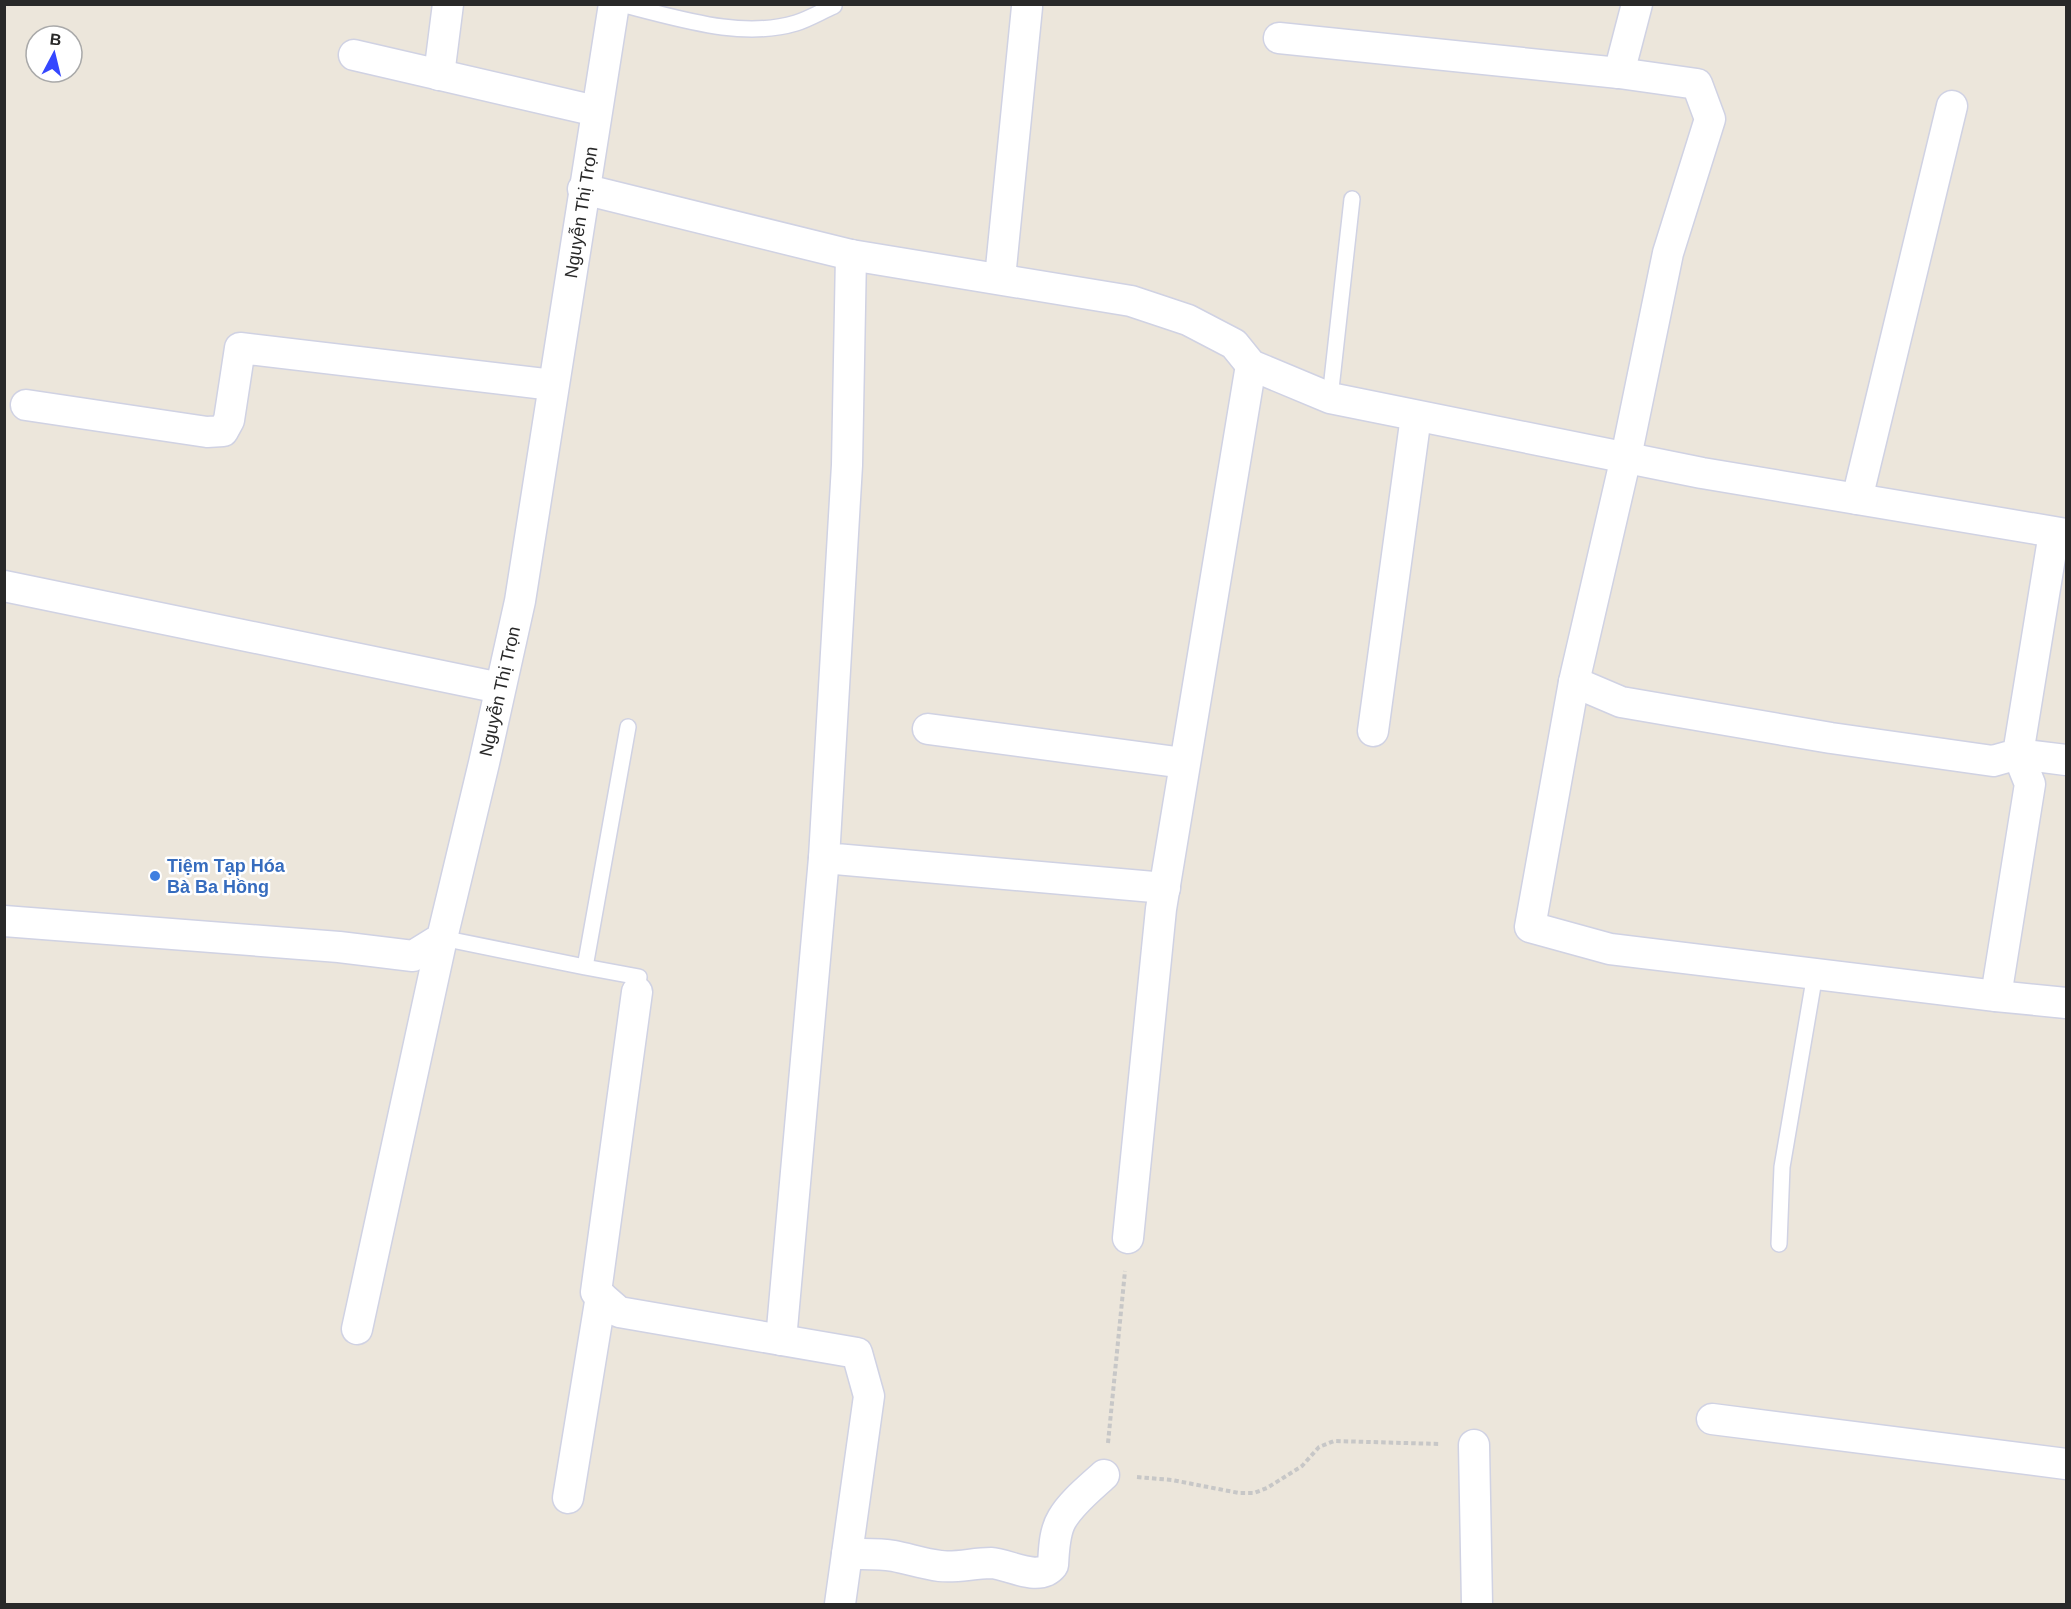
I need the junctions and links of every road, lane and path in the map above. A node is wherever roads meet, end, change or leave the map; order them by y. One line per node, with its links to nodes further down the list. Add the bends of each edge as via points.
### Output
1 (448, 4): 10 (street)
2 (614, 4): 12 (street, Nguyễn Thị Trọn)
3 (620, 4): 5 (lane, via 733,29 797,23)
4 (1637, 4): 9 (street)
5 (834, 6)
6 (1027, 7): 16 (street)
7 (1279, 38): 9 (street)
8 (354, 55): 10 (street)
9 (1619, 73): 22 (street, via 1697,84 1710,119 1668,252)
10 (439, 75): 12 (street)
11 (1952, 106): 23 (street)
12 (596, 111): 13 (street, Nguyễn Thị Trọn)
13 (583, 189): 15 (street); 18 (street, Nguyễn Thị Trọn)
14 (1352, 199): 19 (lane)
15 (851, 255): 16 (street); 34 (street, via 847,465)
16 (1000, 278): 17 (street, via 1131,302 1188,321 1234,344)
17 (1251, 365): 19 (street); 33 (street)
18 (553, 385): 20 (street, via 240,348 229,420 223,431 207,432); 27 (street, Nguyễn Thị Trọn, via 520,601)
19 (1330, 398): 21 (street)
20 (26, 405)
21 (1416, 416): 22 (street); 30 (street)
22 (1626, 458): 23 (street); 26 (street)
23 (1857, 499): 24 (street)
24 (2060, 533): 31 (street)
25 (4, 586): 27 (street)
26 (1574, 682): 31 (street, via 1621,702 1831,738 1993,761); 39 (street, via 1530,927 1610,949)
27 (500, 688): 37 (street, Nguyễn Thị Trọn)
28 (628, 727): 38 (lane)
29 (928, 729): 33 (street)
30 (1373, 731)
31 (2018, 754): 32 (street); 41 (street, via 2030,784)
32 (2067, 760)
33 (1184, 763): 35 (street)
34 (824, 858): 35 (street); 47 (street)
35 (1165, 888): 43 (street)
36 (4, 921): 37 (street, via 413,956)
37 (442, 938): 38 (lane); 46 (street, Nguyễn Thị Trọn)
38 (585, 967): 40 (lane, via 639,977)
39 (1815, 974): 41 (street); 44 (lane, via 1782,1167)
40 (638, 992): 45 (street, via 596,1292)
41 (1996, 996): 42 (street)
42 (2067, 1003)
43 (1128, 1238): 51 (path)
44 (1779, 1244)
45 (601, 1296): 47 (street, via 619,1312); 52 (street)
46 (357, 1329)
47 (781, 1340): 53 (street, via 856,1353 868,1396)
48 (1712, 1419): 50 (street)
49 (1474, 1445): 51 (path, via 1334,1441 1319,1447 1302,1466 1254,1493 1172,1480); 55 (street)
50 (2067, 1464)
51 (1104, 1475): 53 (street, via 1061,1520 1053,1565 1042,1572 994,1563 942,1566 894,1556)
52 (568, 1498)
53 (847, 1554): 54 (street)
54 (840, 1605)
55 (1477, 1605)

